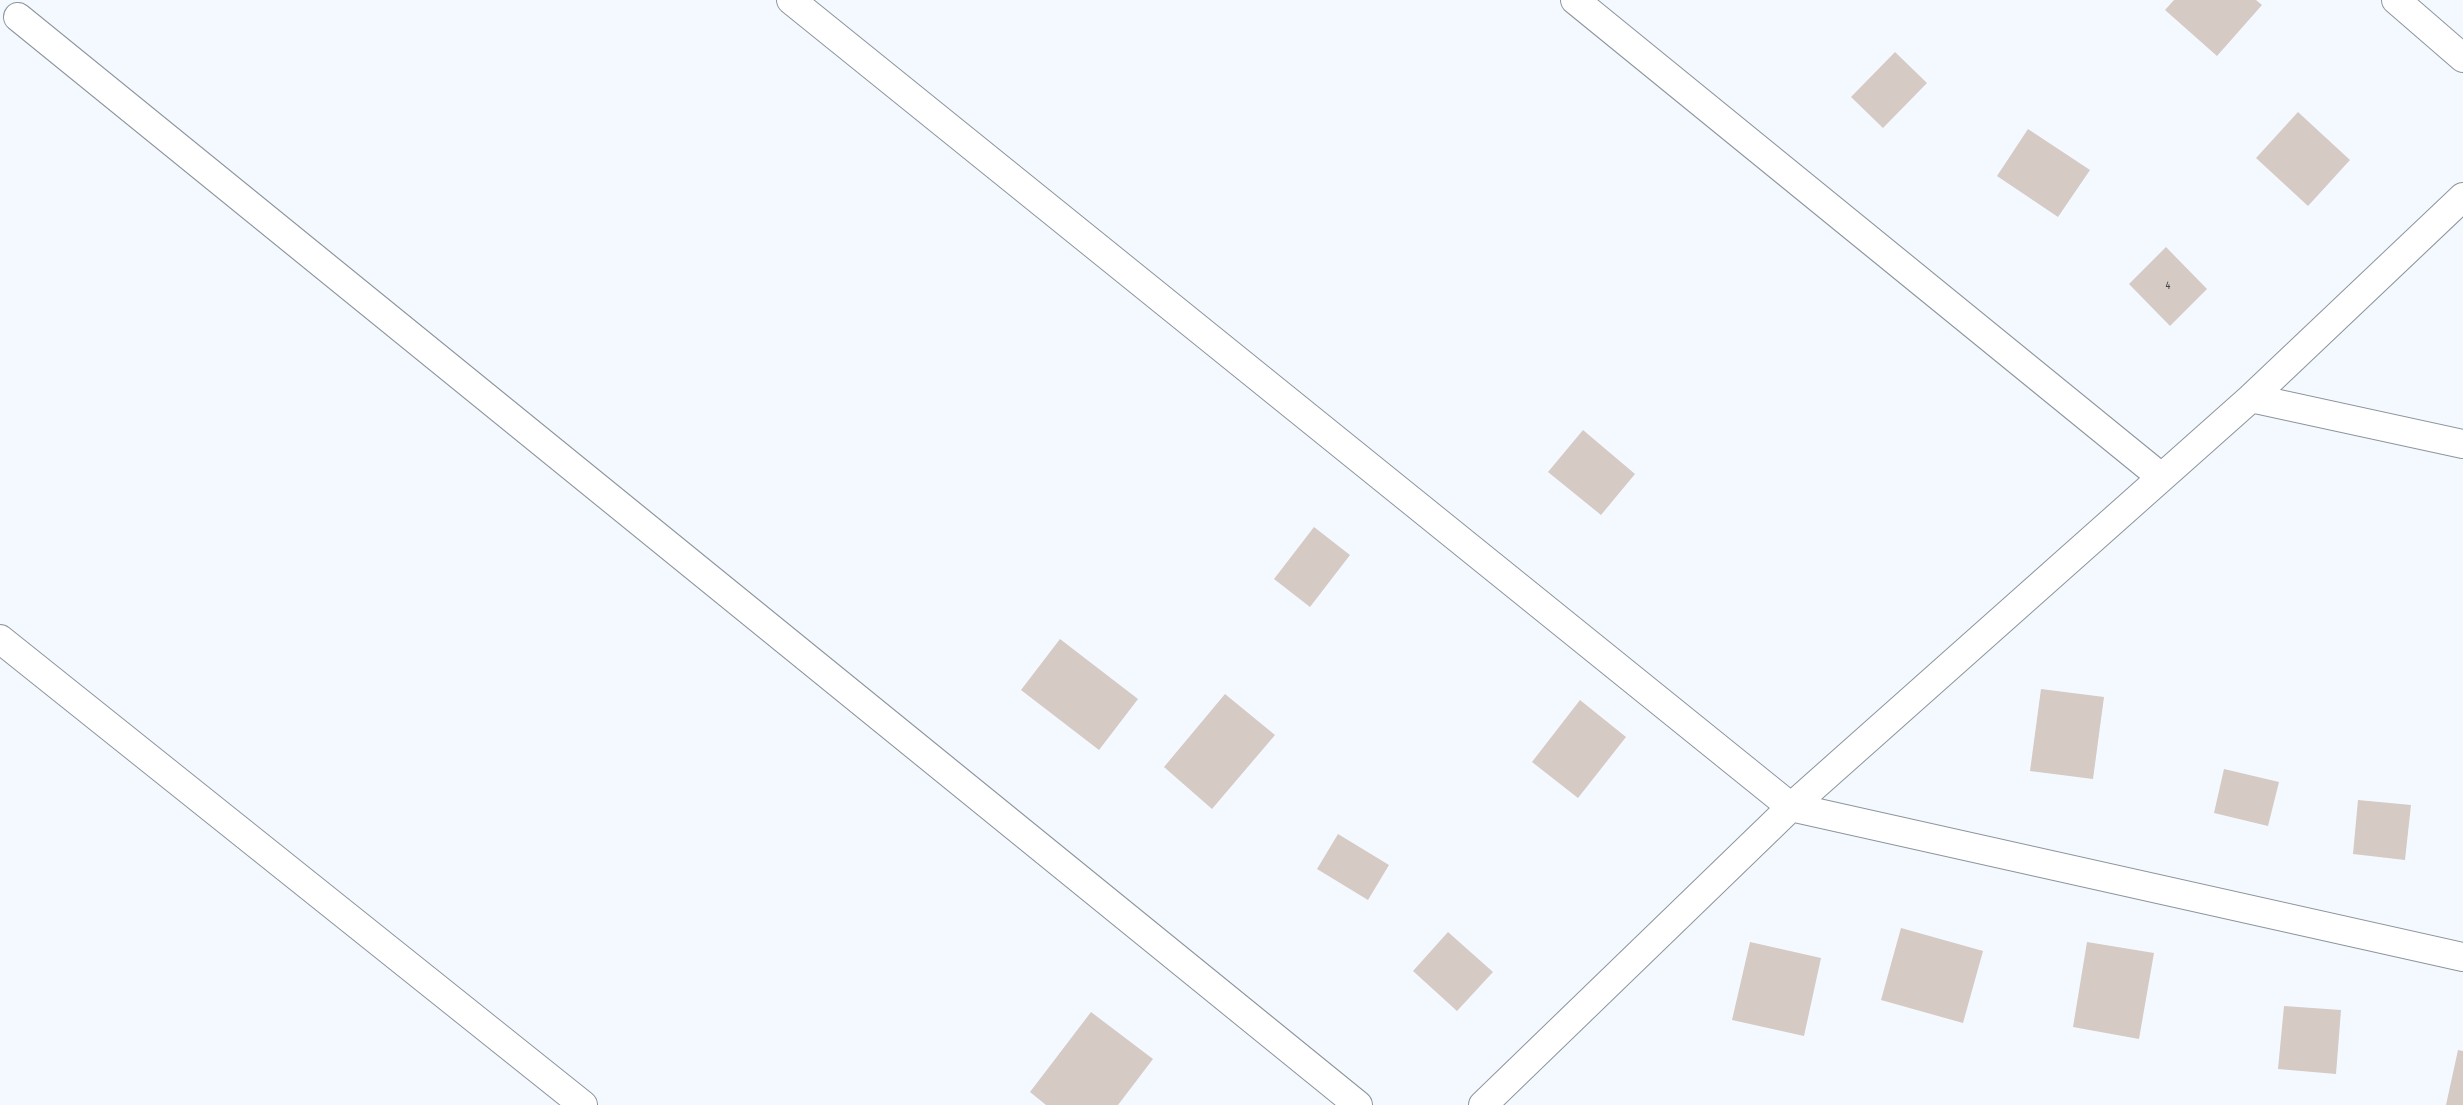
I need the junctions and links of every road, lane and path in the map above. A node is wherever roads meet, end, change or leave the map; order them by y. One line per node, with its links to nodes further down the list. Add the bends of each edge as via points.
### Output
1 (791, 0): 11 (street)
2 (1575, 0): 9 (street)
3 (2396, 0): 5 (street)
4 (18, 18): 14 (street)
5 (2463, 58)
6 (2463, 197): 7 (street)
7 (2251, 398): 8 (street); 9 (street)
8 (2463, 444)
9 (2161, 478): 11 (street)
10 (0, 639): 13 (street)
11 (1791, 807): 12 (street); 15 (street)
12 (2463, 957)
13 (583, 1105)
14 (1358, 1105)
15 (1482, 1105)

